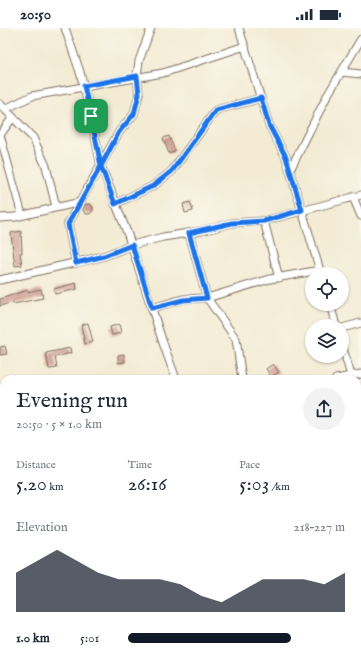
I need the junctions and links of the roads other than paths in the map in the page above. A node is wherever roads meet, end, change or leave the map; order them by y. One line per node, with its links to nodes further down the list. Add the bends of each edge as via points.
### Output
1 (65, 28): 9 (street)
2 (151, 28): 8 (street, via 139,61)
3 (239, 28): 5 (street)
4 (361, 39): 6 (street)
5 (245, 46): 8 (street, via 163,72); 10 (street)
6 (341, 72): 7 (street); 14 (street, via 308,130)
7 (361, 74)
8 (137, 76): 9 (street); 13 (street, via 139,94 134,114 119,132)
9 (84, 86): 11 (street, via 32,96); 13 (street)
10 (261, 98): 14 (street, via 269,125); 18 (street, via 216,110 172,171 153,186)
11 (2, 106): 12 (street)
12 (13, 117): 19 (street, via 33,138 46,166); 21 (street, via 0,135)
13 (101, 166): 17 (street); 18 (street)
14 (290, 170): 20 (street)
15 (361, 195): 16 (street)
16 (353, 197): 20 (street); 22 (street)
17 (81, 202): 19 (street); 27 (street, via 68,224)
18 (115, 204): 26 (street)
19 (56, 207): 21 (street)
20 (302, 210): 24 (street); 28 (street)
21 (22, 215): 23 (street)
22 (361, 216)
23 (0, 218)
24 (264, 221): 25 (street, via 232,223); 30 (street)
25 (189, 233): 26 (street); 32 (street)
26 (132, 245): 27 (street); 33 (street)
27 (76, 263): 31 (street)
28 (319, 267)
29 (305, 274): 30 (street)
30 (279, 278): 32 (street)
31 (0, 280)
32 (207, 298): 33 (street, via 183,300); 38 (street, via 236,340)
33 (152, 308): 37 (street)
34 (361, 323): 35 (street)
35 (349, 326)
36 (347, 363): 39 (street)
37 (175, 375)
38 (241, 375)
39 (351, 375)

